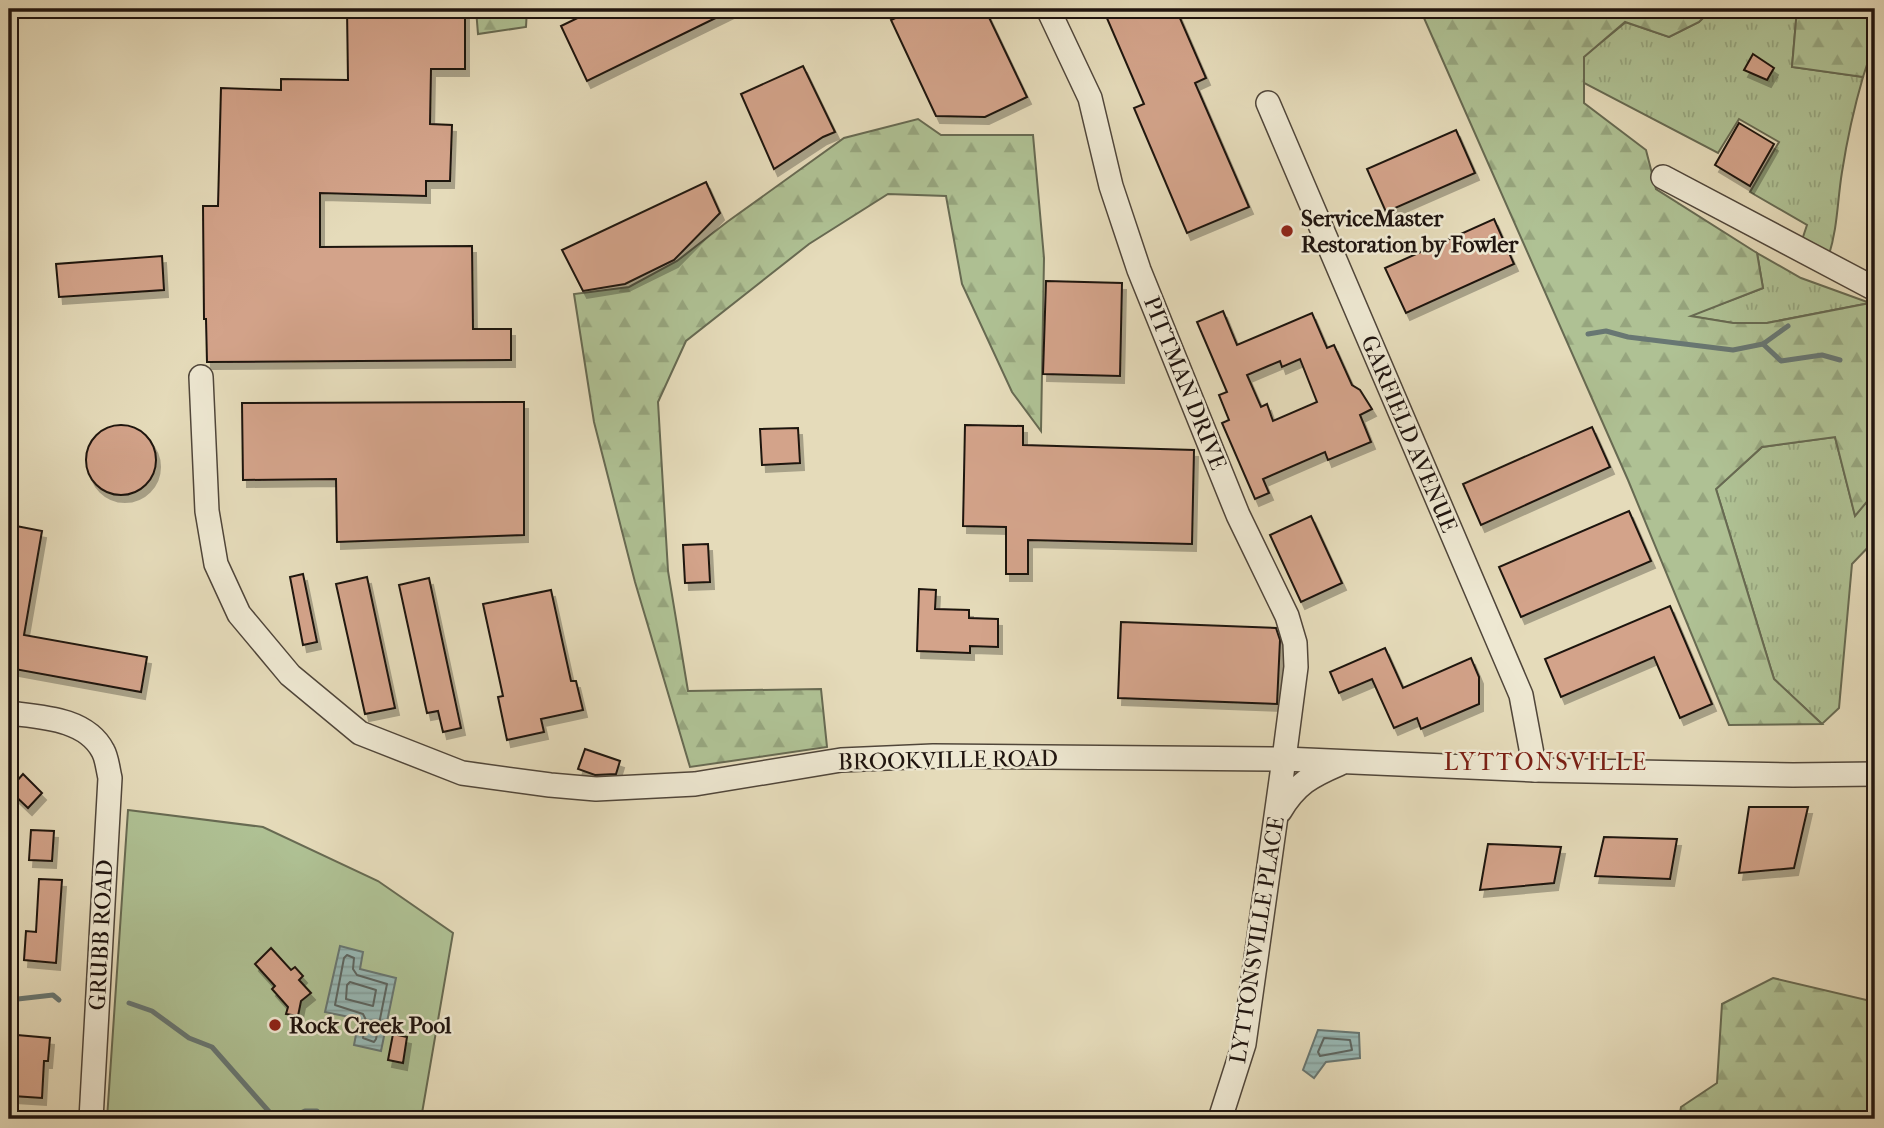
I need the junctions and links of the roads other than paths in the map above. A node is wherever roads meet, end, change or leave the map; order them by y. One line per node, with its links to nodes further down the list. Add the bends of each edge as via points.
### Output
1 (1048, 9): 7 (street, PITTMAN DRIVE, via 1090,97 1111,186 1144,282 1238,515 1296,642)
2 (1268, 103): 9 (street, GARFIELD AVENUE, via 1521,695)
3 (1663, 177): 4 (street)
4 (1875, 289)
5 (201, 377): 7 (street, BROOKVILLE ROAD, via 207,511 216,564 239,614 290,675 360,733 461,773 596,789 695,784 895,757)
6 (9, 713): 12 (street, GRUBB ROAD, via 50,718 85,730 103,751 110,778)
7 (1284, 759): 8 (street, BROOKVILLE ROAD); 11 (street, LYTTONSVILLE PLACE)
8 (1343, 762): 9 (street, BROOKVILLE ROAD); 11 (street, via 1291,792)
9 (1535, 769): 10 (street, BROOKVILLE ROAD)
10 (1875, 774)
11 (1276, 816): 13 (street, LYTTONSVILLE PLACE, via 1238,1066)
12 (91, 1119)
13 (1220, 1119)

